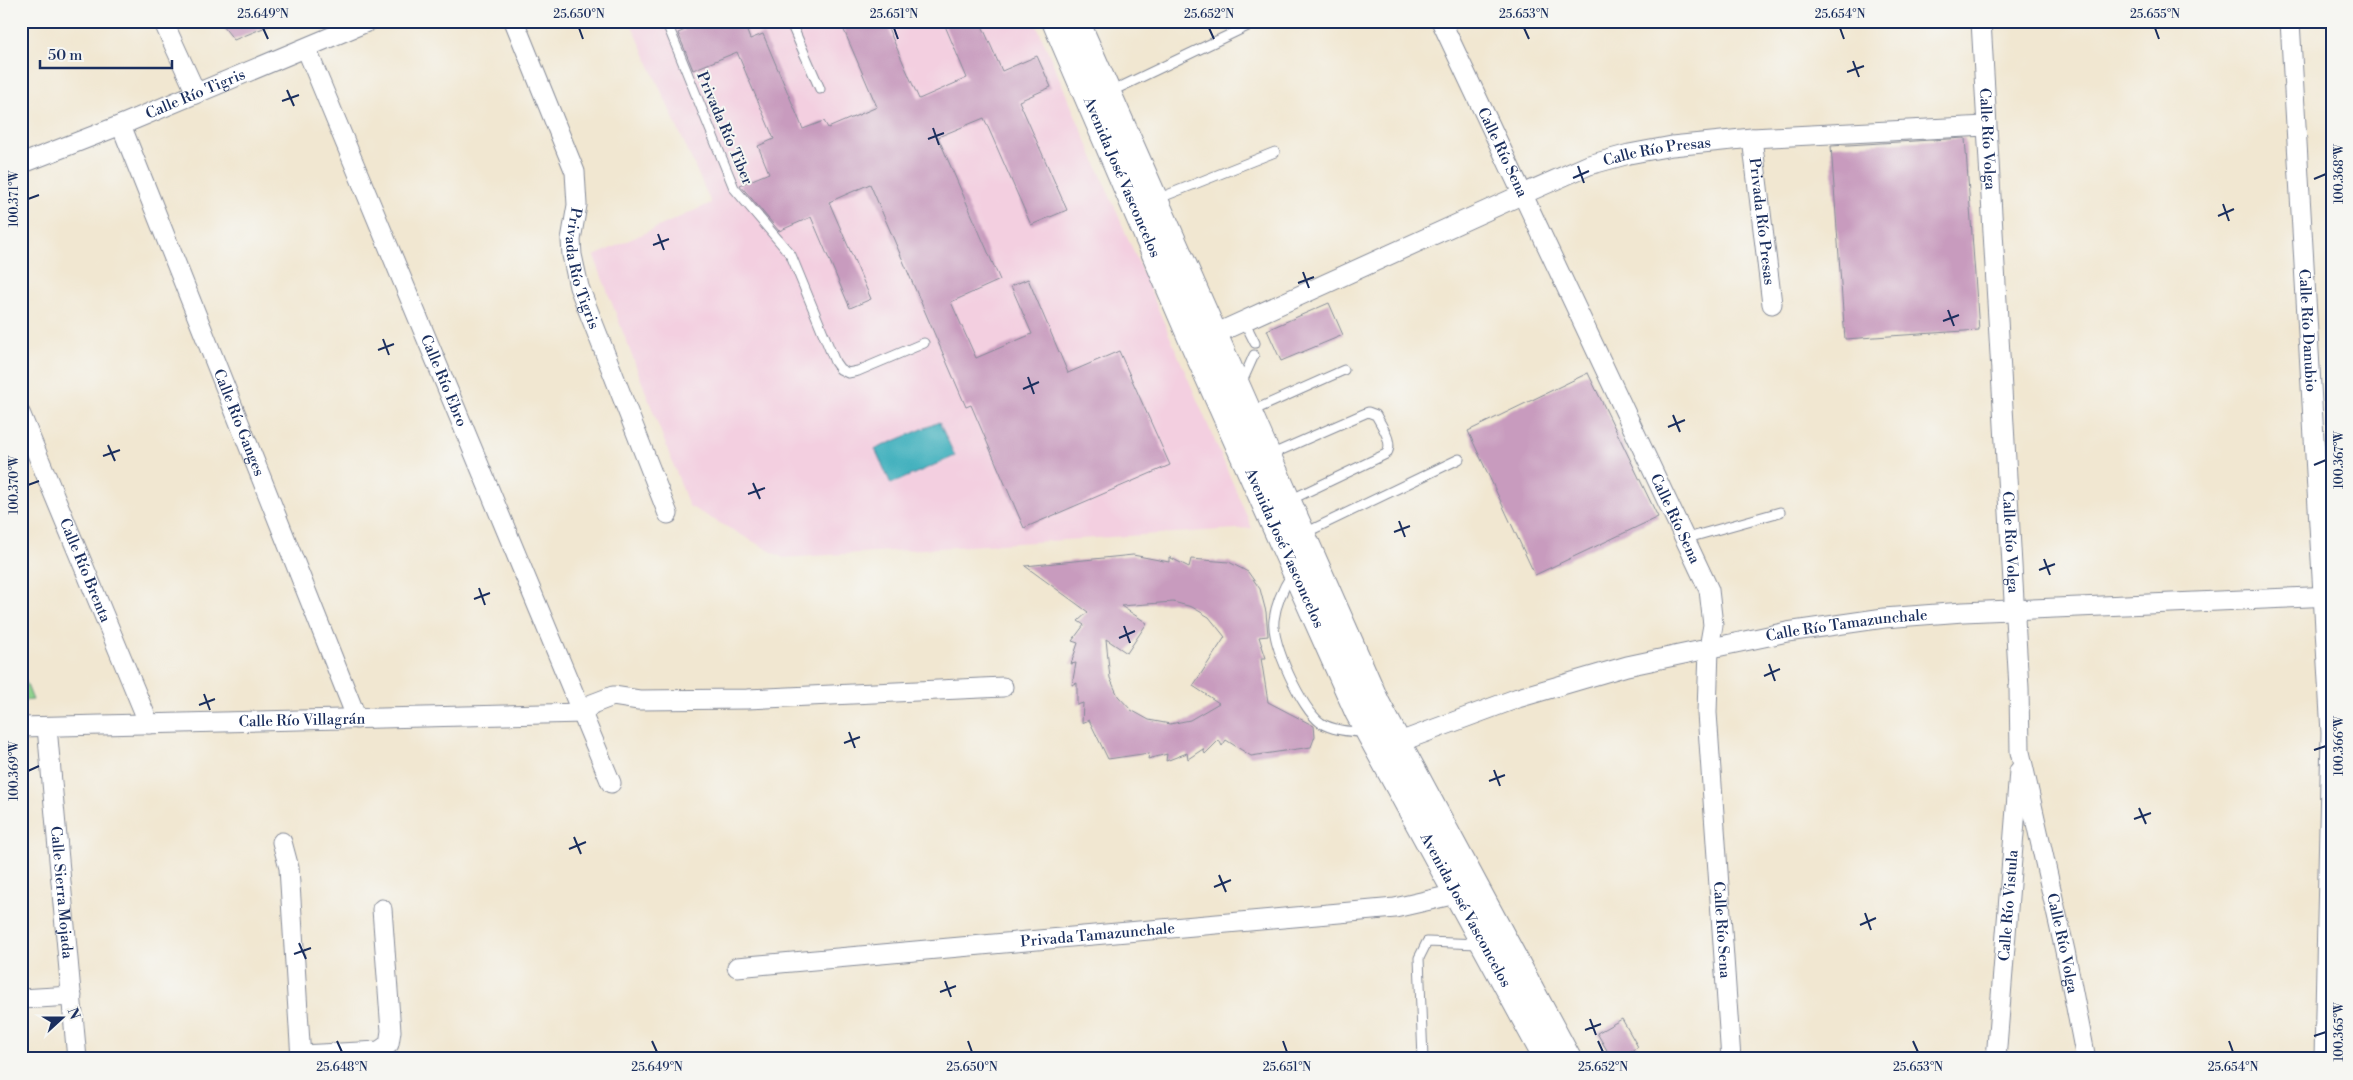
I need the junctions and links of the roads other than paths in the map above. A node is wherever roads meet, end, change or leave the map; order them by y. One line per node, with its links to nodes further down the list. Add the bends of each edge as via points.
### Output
1 (163, 21): 14 (street)
2 (368, 21): 12 (street, Calle Río Tigris)
3 (514, 21): 37 (street, Privada Río Tigris, via 575,172 577,205 571,240 579,287)
4 (666, 21): 26 (lane, Privada Río Tiber, via 734,188 791,255 840,369 848,373 858,371)
5 (790, 21): 13 (lane)
6 (1055, 21): 22 (main road, Avenida José Vasconcelos)
7 (1076, 21): 15 (main road, Avenida José Vasconcelos)
8 (1441, 21): 21 (street, Calle Río Sena)
9 (1981, 21): 17 (street, Calle Río Volga)
10 (2290, 21): 41 (street, Calle Río Danubio)
11 (1254, 23): 15 (lane)
12 (306, 48): 14 (street, Calle Río Tigris); 45 (street, Calle Río Ebro)
13 (820, 89)
14 (196, 94): 16 (street, Calle Río Tigris)
15 (1108, 94): 22 (main road, Avenida José Vasconcelos)
16 (121, 126): 20 (street, Calle Río Tigris); 46 (street, Calle Río Ganges)
17 (1986, 126): 18 (street, Calle Río Presas); 42 (street, Calle Río Volga)
18 (1752, 138): 21 (street, Calle Río Presas, via 1629,154 1589,166); 23 (street, Privada Río Presas)
19 (1275, 152): 22 (lane)
20 (21, 164)
21 (1522, 195): 24 (street, Calle Río Presas); 39 (street, Calle Río Sena)
22 (1145, 204): 25 (main road, Avenida José Vasconcelos); 40 (main road, Avenida José Vasconcelos)
23 (1772, 304)
24 (1244, 321): 25 (street, Calle Río Presas); 27 (lane)
25 (1215, 334): 30 (main road, Avenida José Vasconcelos)
26 (924, 343)
27 (1255, 343)
28 (1254, 355): 30 (lane)
29 (1344, 370): 31 (lane)
30 (1239, 388): 31 (main road, Avenida José Vasconcelos)
31 (1249, 412): 33 (main road, Avenida José Vasconcelos)
32 (21, 416): 47 (street, Calle Río Brenta)
33 (1268, 456): 35 (main road, Avenida José Vasconcelos); 35 (lane, via 1368,412 1376,415 1390,444 1386,454)
34 (1459, 459): 38 (lane)
35 (1287, 501): 38 (main road, Avenida José Vasconcelos)
36 (1780, 512): 39 (lane)
37 (668, 514)
38 (1302, 534): 51 (main road, Avenida José Vasconcelos, via 1377,704)
39 (1684, 539): 43 (street, Calle Río Sena, via 1710,596 1713,625)
40 (1294, 569): 51 (main road, Avenida José Vasconcelos); 51 (lane, via 1282,591 1274,622 1275,637 1300,698 1321,723)
41 (2328, 596): 42 (street, Calle Río Tamazunchale); 50 (street, Calle Río Danubio)
42 (2013, 610): 43 (street, Calle Río Tamazunchale, via 1884,618 1787,632); 52 (street, Calle Río Volga)
43 (1709, 648): 51 (street, Calle Río Tamazunchale, via 1627,666); 66 (street, Calle Río Sena, via 1707,712)
44 (1003, 686): 45 (street, via 747,699 639,700 613,696 592,704)
45 (582, 713): 46 (street, Calle Río Villagrán); 53 (street, Calle Río Ebro)
46 (357, 719): 47 (street, Calle Río Villagrán)
47 (149, 724): 49 (street, Calle Río Villagrán)
48 (21, 727): 49 (street, Calle Río Villagrán)
49 (47, 727): 59 (street, Calle Sierra Mojada)
50 (2331, 735): 69 (street, Calle Río Danubio)
51 (1381, 741): 55 (main road, Avenida José Vasconcelos)
52 (2020, 752): 67 (street, Calle Río Vistula); 68 (street, Calle Río Volga)
53 (611, 783)
54 (282, 842): 61 (street, via 290,868)
55 (1465, 890): 57 (main road, Avenida José Vasconcelos); 58 (street, Privada Tamazunchale, via 1395,908); 65 (main road, Avenida José Vasconcelos)
56 (382, 909): 61 (street, via 391,1031 389,1044 379,1051)
57 (1484, 944): 63 (lane, via 1427,942 1419,958); 64 (main road, Avenida José Vasconcelos)
58 (737, 967)
59 (72, 996): 60 (street); 62 (street, Calle Sierra Mojada)
60 (21, 999)
61 (301, 1057)
62 (76, 1059)
63 (1423, 1059)
64 (1546, 1059)
65 (1568, 1059)
66 (1731, 1059)
67 (1996, 1059)
68 (2086, 1059)
69 (2324, 1059)

